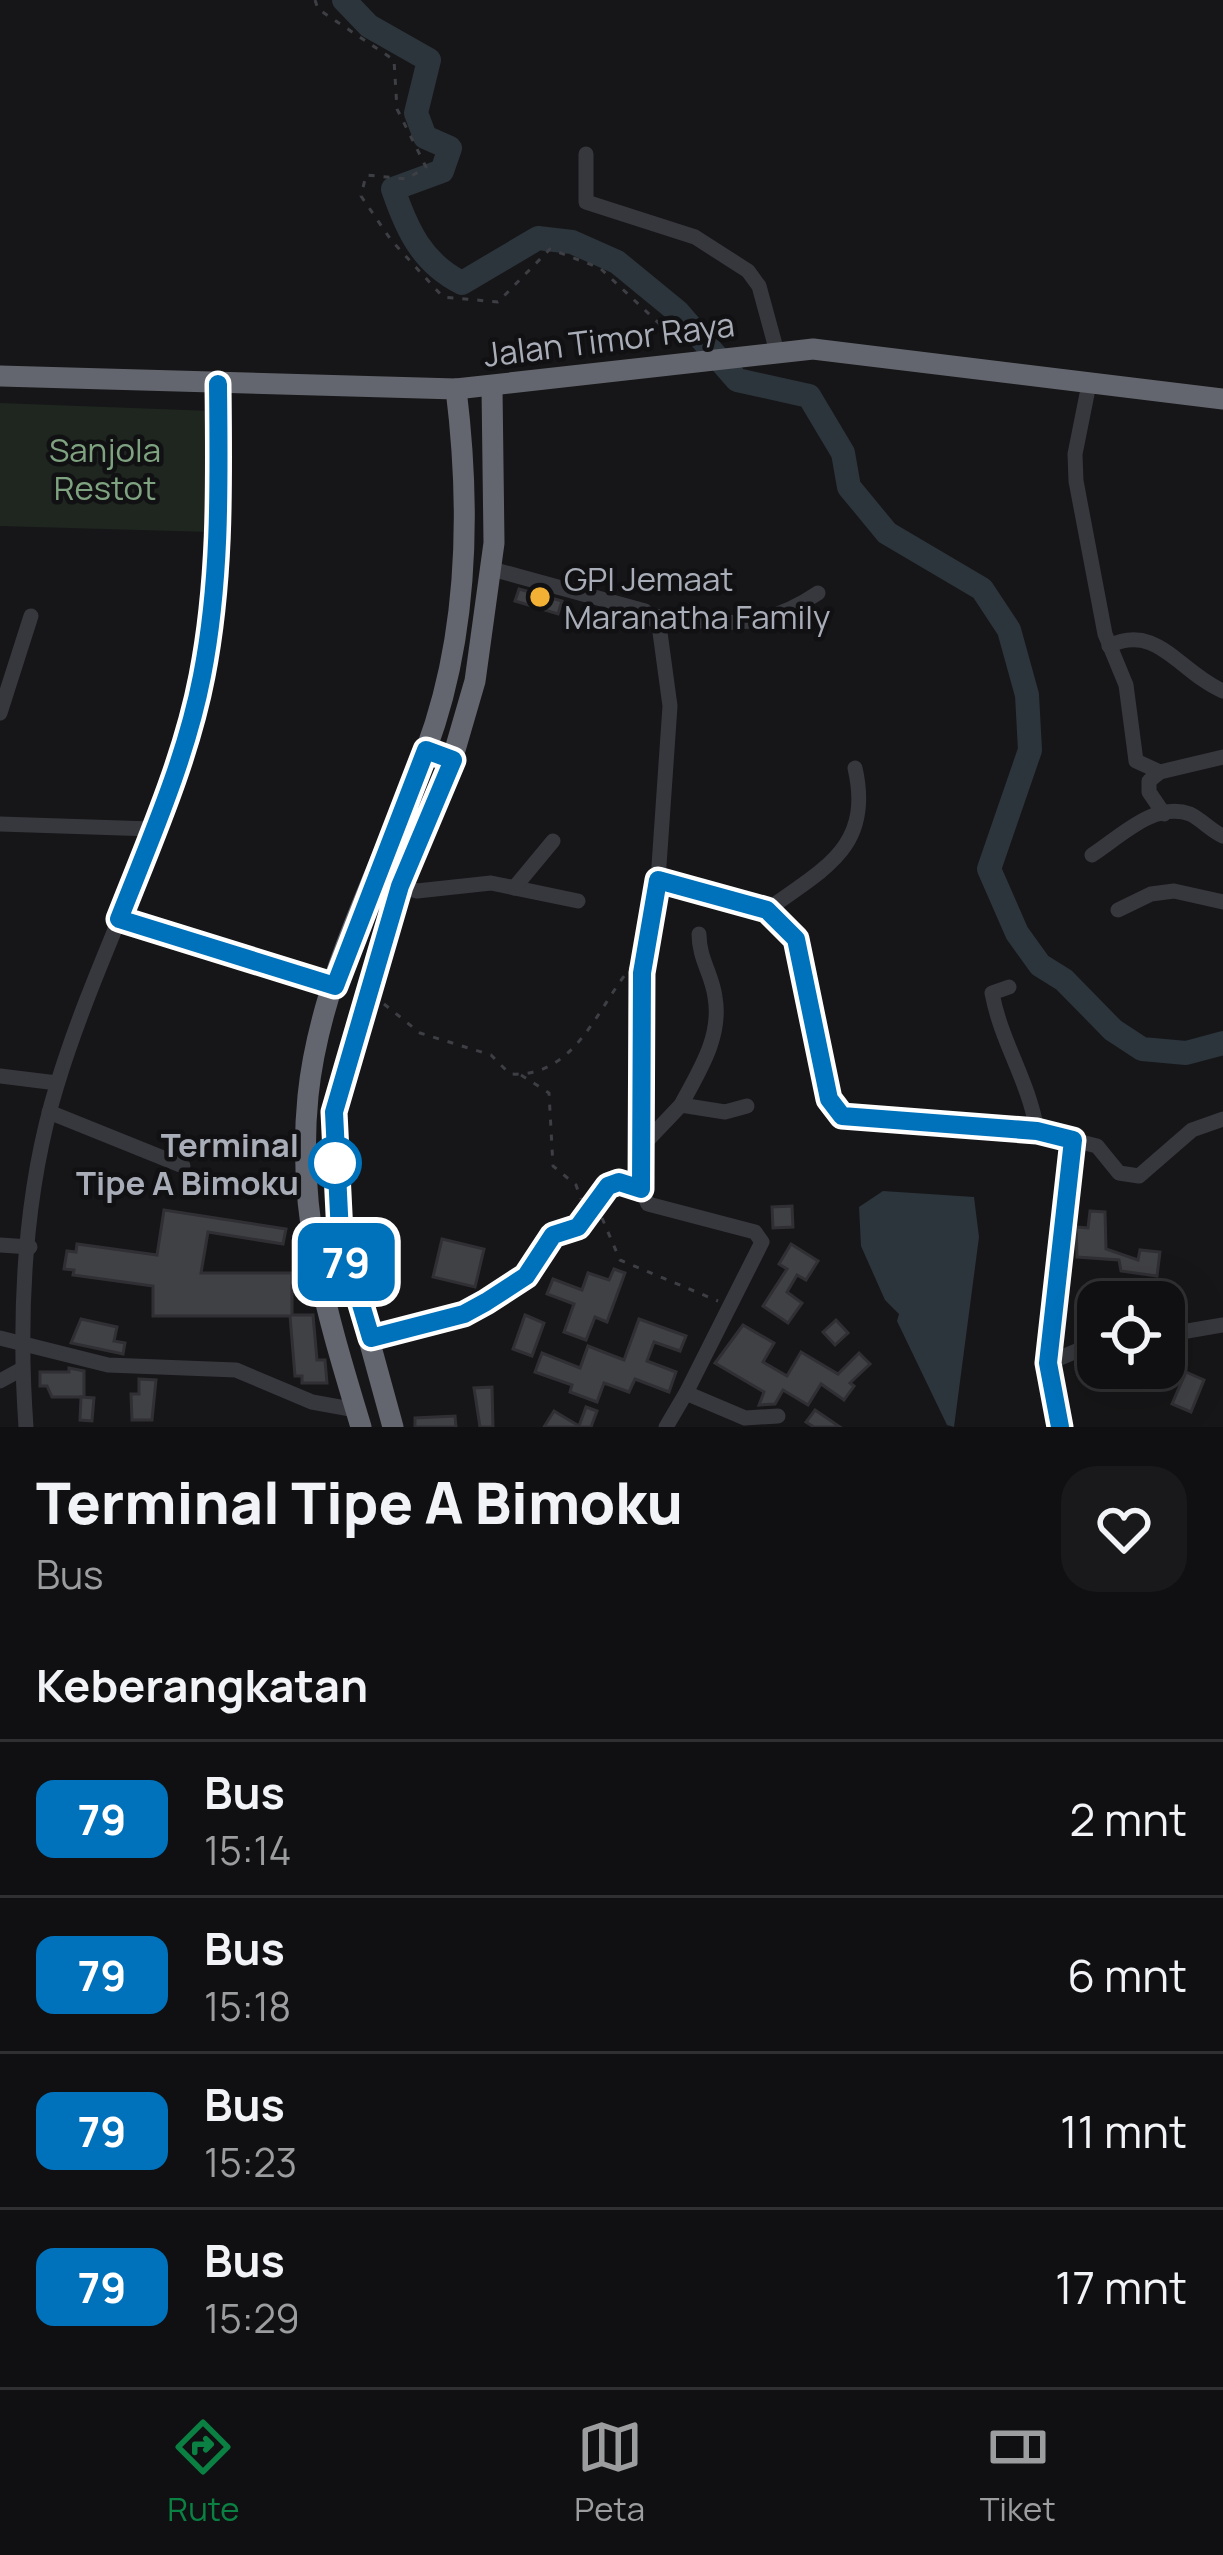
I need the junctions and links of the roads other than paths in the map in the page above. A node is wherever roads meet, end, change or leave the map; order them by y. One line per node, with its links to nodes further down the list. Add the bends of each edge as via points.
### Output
1 (586, 154): 2 (street, via 586,202 695,236 754,276)
2 (777, 352): 5 (highway, Jalan Timor Raya, via 880,354); 6 (highway, Jalan Timor Raya)
3 (0, 376): 4 (highway, Jalan Timor Raya)
4 (218, 384): 7 (highway, Jalan Timor Raya); 23 (street, via 220,525 202,675)
5 (1089, 384): 8 (highway, Jalan Timor Raya); 13 (street, via 1076,481)
6 (492, 388): 7 (highway, Jalan Timor Raya); 9 (highway)
7 (456, 389): 16 (highway, via 465,483 461,586)
8 (1223, 399)
9 (492, 569): 12 (street); 18 (highway)
10 (818, 592): 12 (street, via 759,623)
11 (32, 616): 15 (street)
12 (653, 616): 27 (street, via 665,642 670,706)
13 (1109, 646): 14 (street, via 1143,638); 20 (street, via 1126,685 1136,761)
14 (1223, 691)
15 (0, 713)
16 (426, 750): 18 (highway); 36 (highway)
17 (1223, 757): 20 (street)
18 (453, 760): 28 (highway)
19 (855, 768): 32 (street, via 857,830)
20 (1160, 772): 21 (street, via 1149,792)
21 (1164, 814): 24 (street, via 1188,813); 26 (street)
22 (0, 824): 23 (street)
23 (152, 830): 34 (street)
24 (1223, 836)
25 (553, 841): 29 (street)
26 (1092, 855)
27 (658, 880): 32 (street); 46 (street, via 645,951)
28 (400, 886): 29 (street); 50 (highway, via 338,1091)
29 (514, 888): 30 (street)
30 (578, 901)
31 (1223, 902): 33 (street, via 1174,891)
32 (767, 910): 44 (street, via 796,939 829,1099 842,1116)
33 (1118, 910)
34 (119, 919): 36 (street); 39 (street)
35 (699, 934): 40 (street, via 699,960 716,994 716,1029)
36 (335, 986): 49 (highway, via 308,1091)
37 (1009, 987): 44 (street, via 992,993 998,1024 1030,1088)
38 (0, 1076): 39 (street)
39 (57, 1083): 42 (street)
40 (681, 1105): 41 (street, via 724,1112); 46 (street)
41 (747, 1106)
42 (49, 1112): 47 (street); 52 (street)
43 (1223, 1119): 45 (street, via 1192,1130 1139,1176 1119,1173 1097,1147)
44 (1037, 1131): 45 (street)
45 (1073, 1140): 59 (street)
46 (642, 1146): 48 (street)
47 (183, 1166)
48 (641, 1189): 56 (street, via 608,1186 578,1227 553,1235 526,1276 486,1302); 62 (street, via 648,1204 755,1232 762,1242)
49 (305, 1190): 50 (highway); 64 (highway, via 309,1243)
50 (337, 1190): 56 (highway, via 346,1261)
51 (0, 1245): 52 (street)
52 (31, 1247): 57 (street)
53 (1223, 1325): 54 (street)
54 (1185, 1331)
55 (0, 1338): 57 (street)
56 (371, 1338): 65 (highway)
57 (20, 1339): 60 (street); 64 (street, via 107,1364 236,1370)
58 (1077, 1351): 59 (street)
59 (1048, 1363): 68 (street)
60 (22, 1369): 61 (street); 66 (street)
61 (0, 1381)
62 (686, 1393): 63 (street, via 745,1418); 67 (street)
63 (778, 1416)
64 (359, 1420): 65 (highway)
65 (392, 1422)
66 (26, 1427)
67 (666, 1427)
68 (1060, 1427)

